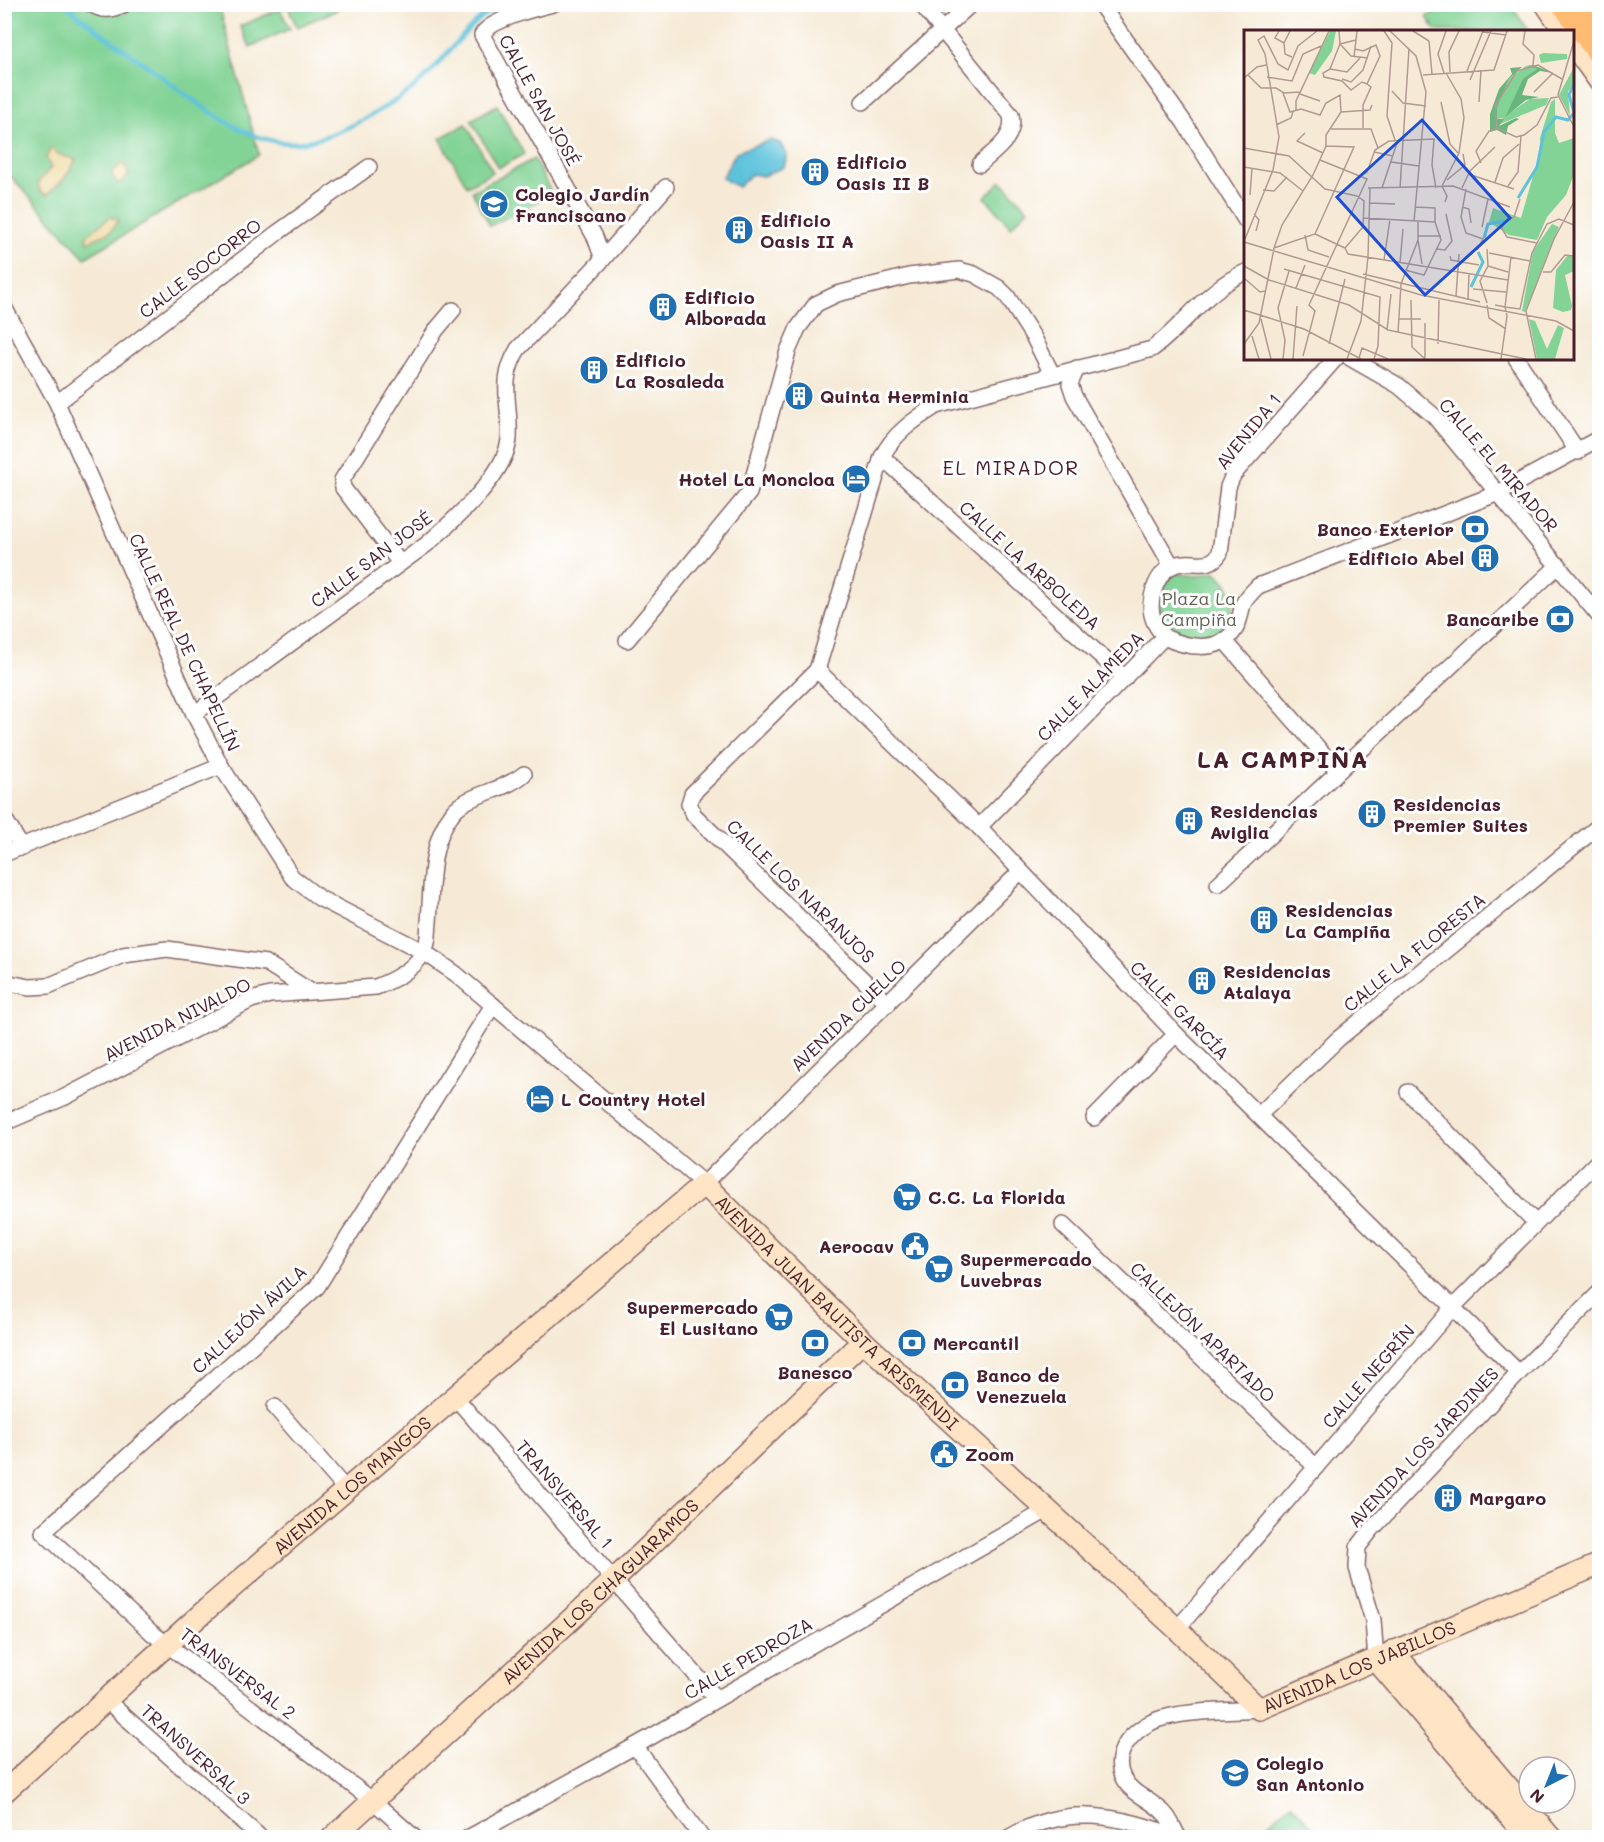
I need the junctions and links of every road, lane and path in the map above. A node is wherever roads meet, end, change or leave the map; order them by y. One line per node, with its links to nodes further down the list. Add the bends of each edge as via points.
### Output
1 (91, 4): 2 (street, via 112,10)
2 (124, 4)
3 (553, 4): 21 (street, CALLE SAN JOSÉ, via 485,29 483,38 595,237)
4 (921, 4): 11 (street)
5 (970, 4): 11 (street)
6 (1100, 4): 20 (street, via 1184,122)
7 (1546, 4): 12 (street)
8 (1564, 4): 14 (main road)
9 (1585, 4): 10 (main road)
10 (1599, 24)
11 (944, 29): 16 (street); 17 (street, via 1011,116 1010,136)
12 (1564, 30)
13 (1574, 46): 15 (street)
14 (1599, 54)
15 (1599, 82)
16 (863, 102)
17 (980, 164)
18 (369, 167): 30 (street, CALLE SOCORRO)
19 (666, 187): 21 (street)
20 (1244, 219)
21 (603, 259): 35 (street, CALLE SAN JOSÉ, via 518,349 509,364 505,379 509,440 500,464 456,519)
22 (1244, 273): 28 (street, via 1209,294 1170,336 1152,349)
23 (4, 307): 30 (street, CALLE REAL DE CHAPELLÍN)
24 (453, 310): 35 (street, via 436,330 342,480 343,488)
25 (1334, 360): 37 (street, AVENIDA 1, via 1233,475 1220,552 1215,559 1201,565)
26 (1354, 360): 34 (street, CALLE EL MIRADOR, via 1399,386 1434,416)
27 (1517, 360): 32 (street)
28 (1077, 368): 29 (street); 37 (street, via 1070,384 1074,396)
29 (1052, 374): 33 (street, via 936,406 915,418); 40 (street, via 1007,296 974,274 959,270 909,276 837,294 816,304 798,328 788,351 749,493)
30 (57, 403): 44 (street, CALLE REAL DE CHAPELLÍN)
31 (1599, 438): 32 (street)
32 (1578, 452): 34 (street)
33 (882, 457): 42 (street); 43 (street, CALLE LA ARBOLEDA)
34 (1496, 494): 36 (street, CALLE EL MIRADOR); 41 (street, via 1258,586 1244,602 1233,633)
35 (400, 563): 44 (street, CALLE SAN JOSÉ)
36 (1559, 565): 38 (street, CALLE EL MIRADOR); 46 (street)
37 (1172, 566): 39 (street, via 1160,578 1151,607 1153,620)
38 (1599, 617)
39 (1164, 637): 41 (street, CALLE ALAMEDA, via 1195,647); 43 (street, CALLE ALAMEDA)
40 (627, 640)
41 (1224, 640): 46 (street)
42 (817, 670): 50 (street, CALLE GARCÍA); 58 (street, CALLE LOS NARANJOS, via 692,794 689,804 694,815)
43 (1125, 678): 50 (street, CALLE ALAMEDA)
44 (194, 714): 45 (street, CALLE REAL DE CHAPELLÍN)
45 (221, 766): 51 (street); 55 (street, CALLE REAL DE CHAPELLÍN, via 292,877 304,889)
46 (1338, 771): 54 (street)
47 (524, 774): 55 (street, via 511,785 465,801 446,823 432,868)
48 (4, 818): 51 (street)
49 (1599, 825): 62 (street, CALLE LA FLORESTA, via 1338,1039)
50 (979, 827): 53 (street, CALLE GARCÍA)
51 (22, 848): 52 (street)
52 (4, 854)
53 (1019, 873): 58 (street, AVENIDA CUELLO); 60 (street, CALLE GARCÍA)
54 (1218, 884)
55 (424, 952): 57 (street, AVENIDA NIVALDO, via 406,971 376,987); 59 (street, CALLE REAL DE CHAPELLÍN)
56 (4, 982): 57 (street, via 48,986 123,955 167,949 266,963)
57 (309, 991): 64 (street, AVENIDA NIVALDO, via 251,1000 65,1097)
58 (888, 1004): 66 (street, AVENIDA CUELLO)
59 (493, 1005): 66 (street, CALLE REAL DE CHAPELLÍN); 78 (street, CALLEJÓN ÁVILA, via 317,1287)
60 (1176, 1035): 62 (street, CALLE GARCÍA); 63 (street)
61 (1408, 1092): 67 (street)
62 (1259, 1115): 70 (street, CALLE GARCÍA)
63 (1094, 1118)
64 (4, 1122)
65 (1599, 1159): 67 (street, CALLE NEGRÍN)
66 (704, 1184): 71 (street, AVENIDA JUAN BAUTISTA ARISMENDI); 73 (street, AVENIDA LOS MANGOS)
67 (1536, 1223): 70 (street, CALLE NEGRÍN)
68 (1063, 1225): 75 (street, CALLEJÓN APARTADO)
69 (1599, 1293): 72 (street, AVENIDA LOS JARDINES)
70 (1454, 1306): 72 (street, CALLE GARCÍA); 75 (street, CALLE NEGRÍN)
71 (863, 1341): 77 (street, AVENIDA JUAN BAUTISTA ARISMENDI); 80 (street, AVENIDA LOS CHAGUARAMOS)
72 (1519, 1373): 83 (street, AVENIDA LOS JARDINES, via 1358,1547 1357,1568)
73 (456, 1397): 76 (street, AVENIDA LOS MANGOS); 80 (street, TRANSVERSAL 1)
74 (274, 1407): 76 (street)
75 (1316, 1467): 81 (street, CALLE NEGRÍN)
76 (347, 1491): 82 (street, AVENIDA LOS MANGOS)
77 (1047, 1510): 81 (street, AVENIDA JUAN BAUTISTA ARISMENDI); 84 (street, CALLE PEDROZA)
78 (43, 1532): 82 (street, TRANSVERSAL 2)
79 (1599, 1564): 83 (street, AVENIDA LOS JABILLOS)
80 (614, 1580): 84 (street, TRANSVERSAL 1); 89 (street, AVENIDA LOS CHAGUARAMOS)
81 (1177, 1629): 86 (street, AVENIDA JUAN BAUTISTA ARISMENDI)
82 (168, 1644): 85 (street, AVENIDA LOS MANGOS); 89 (street, TRANSVERSAL 2)
83 (1385, 1656): 86 (street, AVENIDA LOS JABILLOS); 97 (street); 98 (street)
84 (716, 1698): 87 (street, CALLE PEDROZA)
85 (105, 1699): 88 (street, AVENIDA LOS MANGOS); 91 (street, TRANSVERSAL 3)
86 (1259, 1709): 90 (street, AVENIDA LOS JABILLOS, via 1166,1717 1136,1734 1120,1753 1118,1766 1125,1781 1164,1813)
87 (635, 1746): 94 (street, CALLE PEDROZA); 95 (street)
88 (4, 1791)
89 (372, 1800): 92 (street, AVENIDA LOS CHAGUARAMOS); 93 (street, TRANSVERSAL 2)
90 (1179, 1837): 96 (street, via 1121,1821 1073,1814 1049,1818)
91 (261, 1838)
92 (332, 1838)
93 (416, 1838)
94 (468, 1838)
95 (702, 1838)
96 (1008, 1838)
97 (1528, 1838)
98 (1551, 1838)

